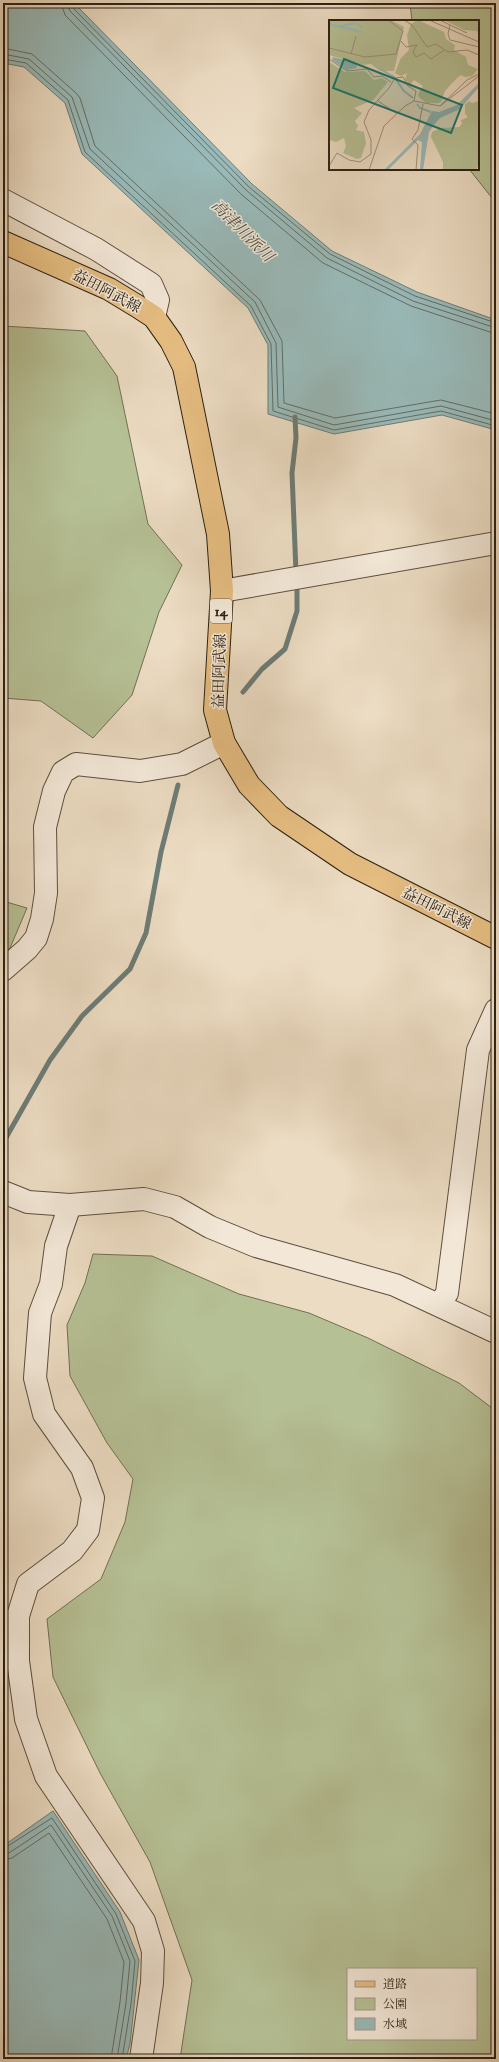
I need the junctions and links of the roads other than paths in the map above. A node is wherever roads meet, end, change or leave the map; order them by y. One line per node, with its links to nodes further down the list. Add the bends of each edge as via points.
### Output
1 (3, 200): 3 (street, via 96,250 151,284 158,300)
2 (3, 242): 3 (main road, 益田阿武線 / 14, via 108,289)
3 (154, 318): 5 (main road, 益田阿武線 / 14, via 184,367 218,534)
4 (496, 543): 5 (street)
5 (222, 591): 6 (main road, 益田阿武線 / 14, via 215,710)
6 (224, 743): 7 (main road, 益田阿武線 / 14, via 249,785 279,816 350,864); 8 (street, via 182,764 140,771 76,764 63,772 54,791 46,827 46,893 42,919 36,938 27,950)
7 (496, 938)
8 (3, 970)
9 (496, 1010): 12 (street, via 478,1050 447,1293)
10 (3, 1192): 11 (street, via 28,1202)
11 (70, 1205): 12 (street, via 144,1198 175,1207 210,1227 256,1246 395,1285); 14 (street, via 56,1246 51,1284 40,1313 35,1378 44,1414 82,1468 93,1498 88,1530 72,1552 28,1584 18,1616 18,1661 26,1719 46,1776 144,1921 153,1952 152,1983)
12 (439, 1305): 13 (street)
13 (496, 1332)
14 (140, 2059)

